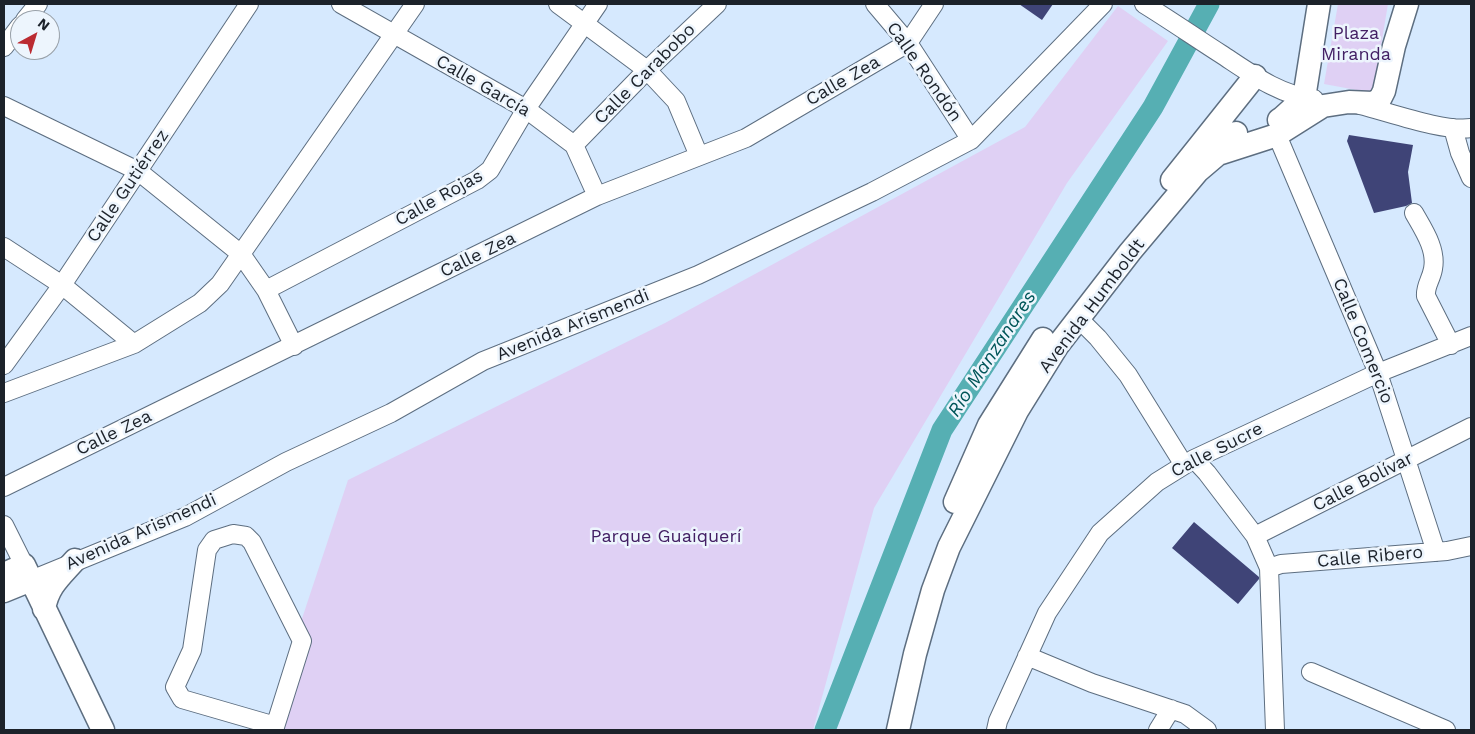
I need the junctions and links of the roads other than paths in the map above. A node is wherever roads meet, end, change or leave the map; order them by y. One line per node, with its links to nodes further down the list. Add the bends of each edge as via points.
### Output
1 (249, 4): 29 (street, Calle Gutiérrez)
2 (341, 4): 14 (street, Calle García)
3 (415, 4): 14 (street)
4 (558, 4): 13 (street)
5 (598, 4): 13 (street, Calle Rojas)
6 (717, 4): 16 (street, Calle Carabobo)
7 (875, 4): 15 (street, Calle Rondón)
8 (934, 4): 15 (street, Calle Zea)
9 (1103, 4): 25 (street, Avenida Arismendi)
10 (1319, 4): 18 (main road)
11 (1147, 6): 17 (street)
12 (1405, 7): 19 (main road, Avenida Humboldt, via 1380,99 1373,103)
13 (586, 23): 16 (street); 21 (street, Calle Rojas)
14 (394, 34): 21 (street, Calle García); 34 (street)
15 (908, 43): 25 (street, Calle Rondón); 28 (street, Calle Zea, via 746,138)
16 (647, 70): 26 (street, Calle Carabobo); 28 (street, via 676,101)
17 (1250, 73): 18 (street, via 1279,90); 27 (main road, Avenida Humboldt)
18 (1304, 98): 19 (street); 27 (main road, via 1282,118)
19 (1349, 102): 22 (street); 24 (main road, Avenida Humboldt, via 1323,106)
20 (4, 106): 29 (street)
21 (526, 109): 26 (street, Calle García); 36 (street, Calle Rojas, via 490,170 477,180)
22 (1453, 128): 23 (street); 30 (street)
23 (1471, 128)
24 (1277, 135): 37 (main road, Avenida Humboldt, via 1218,154 1198,171); 43 (street, Calle Comercio)
25 (971, 140): 53 (street, Avenida Arismendi, via 872,192 698,275 483,361 391,413 286,462 185,517)
26 (574, 145): 31 (street, Calle García)
27 (1200, 145): 63 (main road, Avenida Humboldt, via 1044,338 989,425 916,594)
28 (699, 156): 31 (street, Calle Zea)
29 (138, 171): 34 (street); 35 (street, Calle Gutiérrez)
30 (1471, 178)
31 (597, 196): 41 (street, Calle Zea)
32 (1414, 213): 40 (street, via 1432,248 1433,268 1425,288 1426,296)
33 (4, 247): 35 (street)
34 (241, 254): 36 (street); 39 (street, via 220,284 200,303)
35 (62, 285): 39 (street); 42 (street, Calle Gutiérrez)
36 (266, 290): 41 (street)
37 (1078, 318): 47 (street, via 1128,375); 64 (main road, Avenida Humboldt, via 1017,411 949,547 915,654)
38 (1471, 336): 40 (street, Calle Sucre)
39 (134, 344): 44 (street)
40 (1451, 345): 43 (street, Calle Sucre)
41 (294, 346): 48 (street, Calle Zea)
42 (4, 365)
43 (1378, 373): 46 (street, Calle Comercio); 47 (street, Calle Sucre)
44 (4, 393)
45 (1471, 427): 46 (street, Calle Bolívar)
46 (1407, 461): 50 (street, Calle Bolívar); 52 (street, Calle Comercio)
47 (1189, 462): 50 (street, via 1207,473); 57 (street, Calle Sucre, via 1157,482 1100,533 1047,613)
48 (4, 487)
49 (4, 525): 55 (street)
50 (1255, 536): 54 (street)
51 (1471, 546): 52 (street, Calle Ribero)
52 (1436, 552): 54 (street, Calle Ribero, via 1281,564)
53 (76, 560): 55 (street, Avenida Arismendi); 56 (main road, via 53,584)
54 (1268, 568): 68 (street)
55 (13, 575): 56 (main road); 61 (main road)
56 (44, 609): 62 (main road)
57 (1027, 656): 59 (street, via 1092,683); 65 (street, Calle Sucre)
58 (1311, 672): 69 (street)
59 (1171, 709): 66 (street); 67 (street, via 1185,714)
60 (274, 728): 60 (street, via 302,641 252,542 246,536 233,534 214,540 206,550 192,650 175,688 182,699 272,724)
61 (89, 730)
62 (102, 730)
63 (885, 730)
64 (898, 730)
65 (996, 730)
66 (1158, 730)
67 (1208, 730)
68 (1275, 730)
69 (1446, 730)

